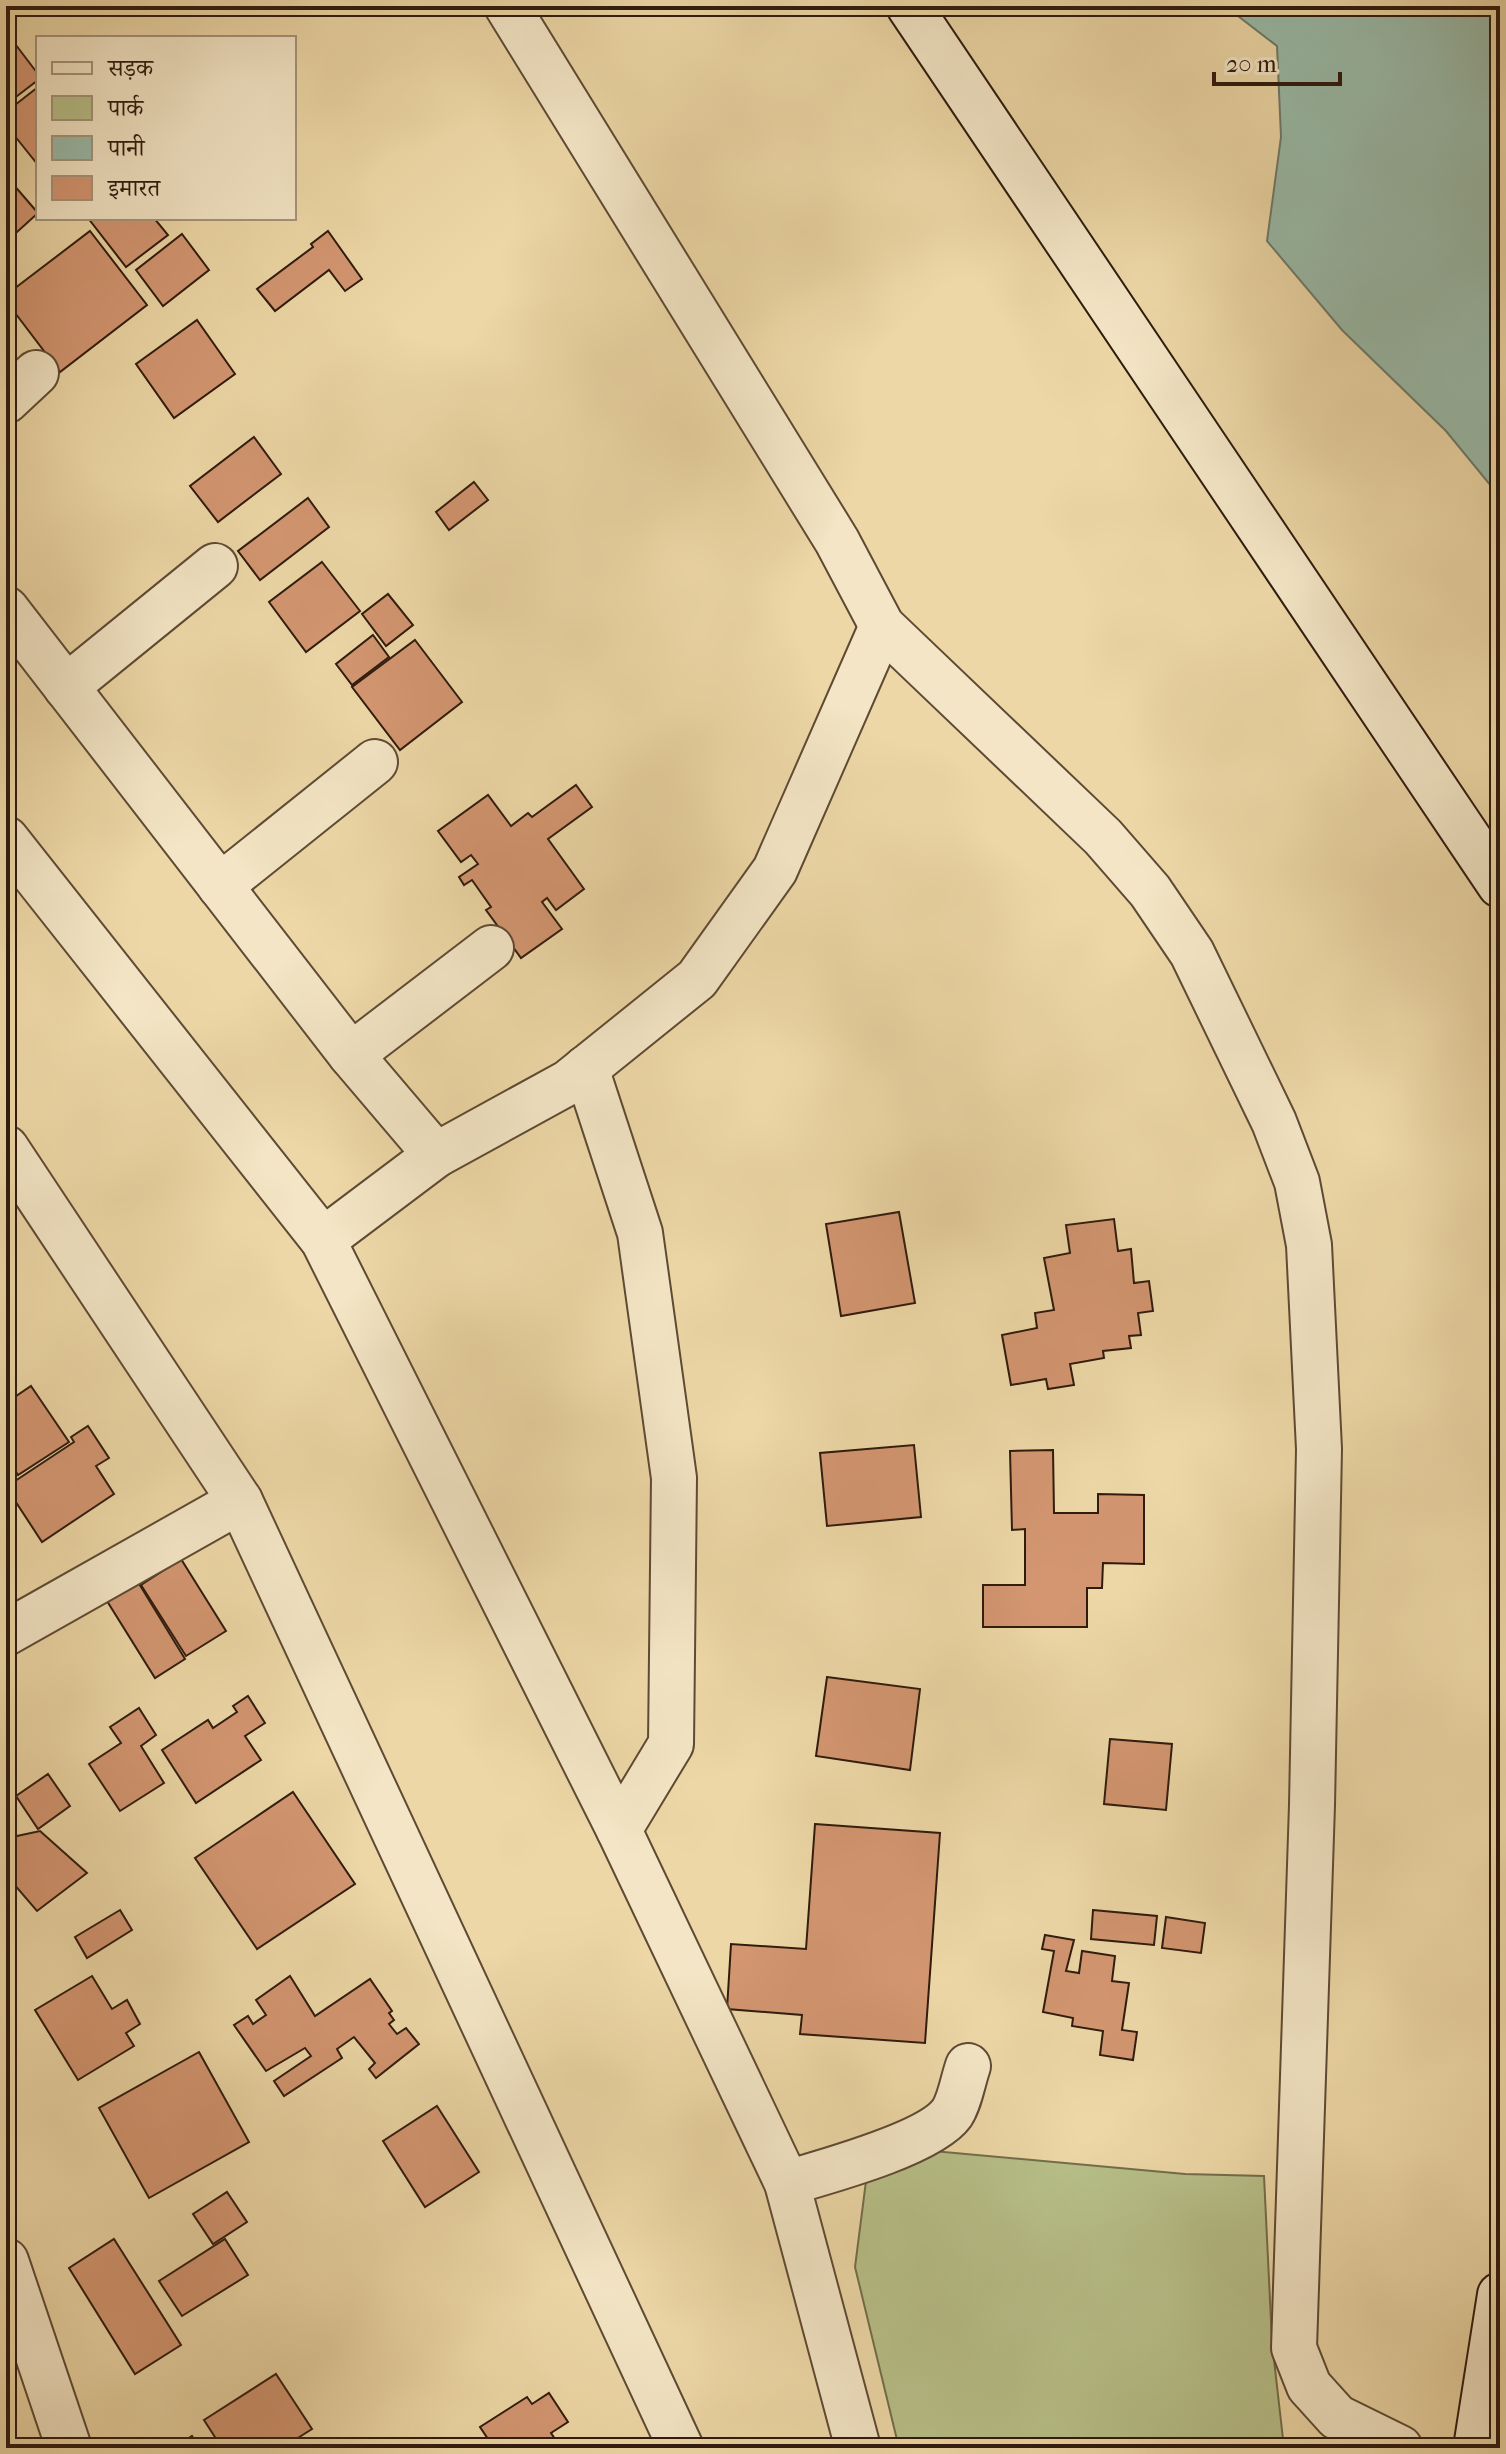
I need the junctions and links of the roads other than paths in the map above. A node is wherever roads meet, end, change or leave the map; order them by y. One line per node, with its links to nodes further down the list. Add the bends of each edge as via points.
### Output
1 (507, 6): 5 (street, via 837,541)
2 (909, 6): 9 (street)
3 (215, 566): 6 (street)
4 (6, 609): 6 (street)
5 (882, 626): 13 (street, via 775,870 697,979); 27 (street, via 1103,837 1150,891 1192,953 1274,1122 1297,1182 1309,1245 1319,1449 1294,2348 1309,2386 1337,2417)
6 (66, 687): 10 (street)
7 (375, 762): 10 (street)
8 (6, 839): 16 (street)
9 (1500, 885)
10 (220, 886): 12 (street)
11 (491, 948): 12 (street)
12 (351, 1055): 15 (street)
13 (586, 1068): 15 (street); 19 (street, via 640,1233 674,1478 671,1744)
14 (6, 1148): 17 (street)
15 (436, 1155): 16 (street)
16 (323, 1240): 19 (street)
17 (240, 1501): 18 (street); 25 (street)
18 (6, 1633)
19 (619, 1830): 21 (street)
20 (968, 2066): 21 (street, via 953,2112 939,2126 870,2158)
21 (787, 2183): 26 (street)
22 (6, 2261): 24 (street)
23 (1500, 2295): 28 (street)
24 (69, 2448)
25 (681, 2448)
26 (858, 2448)
27 (1400, 2448)
28 (1476, 2448)

